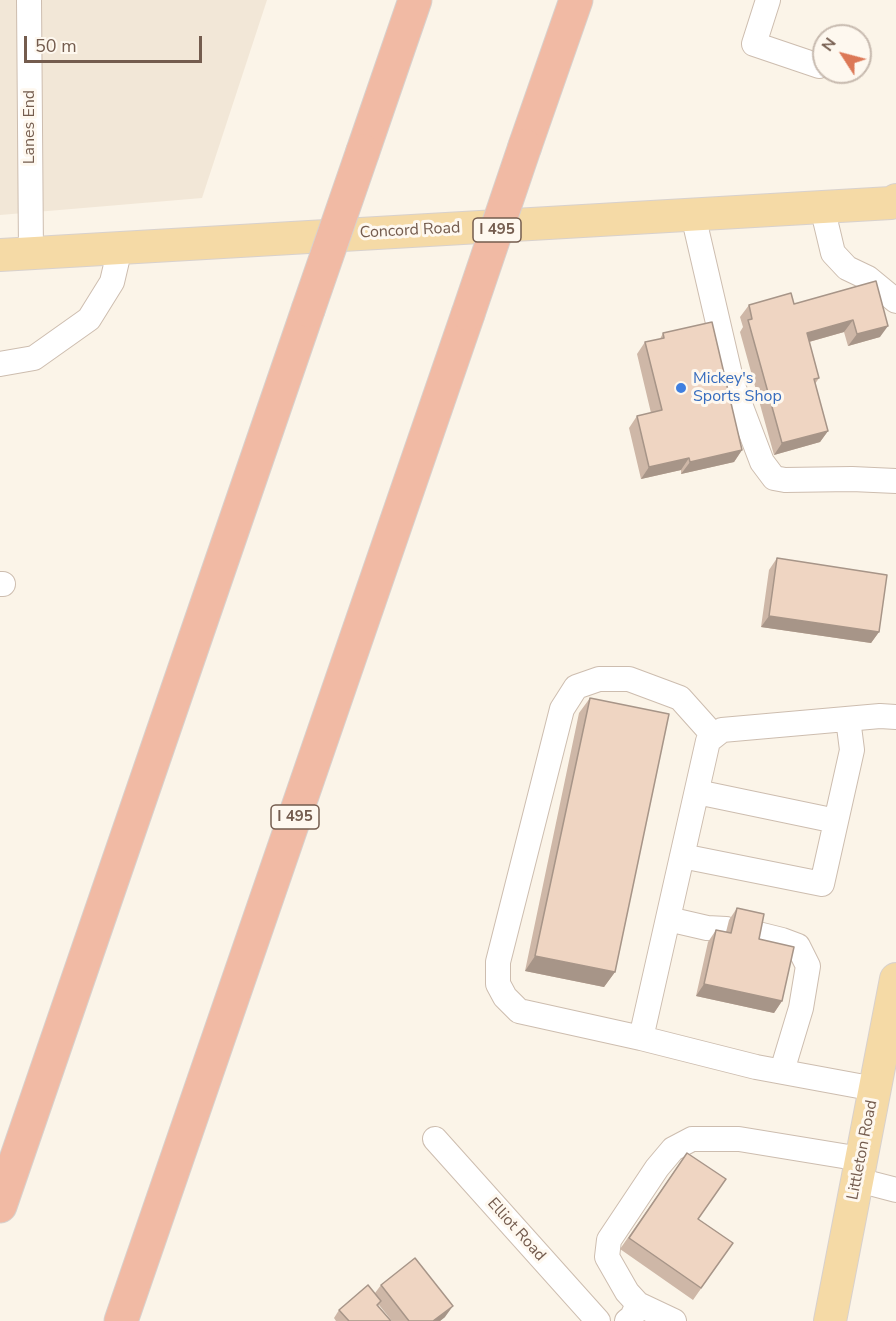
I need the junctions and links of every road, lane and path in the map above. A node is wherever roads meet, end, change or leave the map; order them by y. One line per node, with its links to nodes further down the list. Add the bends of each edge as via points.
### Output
1 (29, 0): 10 (street, Lanes End)
2 (415, 0): 31 (highway, bridge)
3 (576, 0): 33 (highway, I 495, bridge)
4 (768, 0): 5 (street, via 754,44)
5 (812, 64)
6 (894, 203): 7 (main road, Concord Road)
7 (822, 207): 8 (main road, Concord Road); 12 (street, via 833,254)
8 (693, 215): 9 (main road, Concord Road); 14 (street, via 732,383 762,462 774,478)
9 (120, 248): 10 (main road, Concord Road); 13 (street, via 112,282 88,319 34,358)
10 (31, 253): 11 (main road, Concord Road)
11 (0, 255)
12 (896, 301)
13 (0, 364)
14 (896, 482)
15 (896, 717): 16 (street)
16 (848, 719): 17 (street, via 722,730); 19 (street, via 852,750)
17 (714, 736): 18 (street, via 708,741); 25 (street, via 680,698 629,679 599,679 576,687 562,709 498,962 498,984 519,1011)
18 (697, 792): 19 (street); 20 (street)
19 (836, 821): 20 (street, via 822,884)
20 (682, 856): 21 (street)
21 (668, 919): 22 (street); 25 (street)
22 (726, 929)
23 (754, 933): 26 (street, via 798,946 808,966 801,1008)
24 (896, 979): 27 (main road, Littleton Road)
25 (641, 1038): 26 (street)
26 (782, 1071): 27 (street)
27 (875, 1089): 29 (main road, Littleton Road)
28 (435, 1139): 34 (street, Elliot Road)
29 (859, 1170): 30 (street); 32 (street, via 739,1139 692,1139 673,1149 609,1240 607,1257 627,1292); 36 (main road, Littleton Road)
30 (896, 1190)
31 (0, 1206)
32 (632, 1313): 35 (street)
33 (121, 1321)
34 (598, 1321)
35 (674, 1321)
36 (830, 1321)

